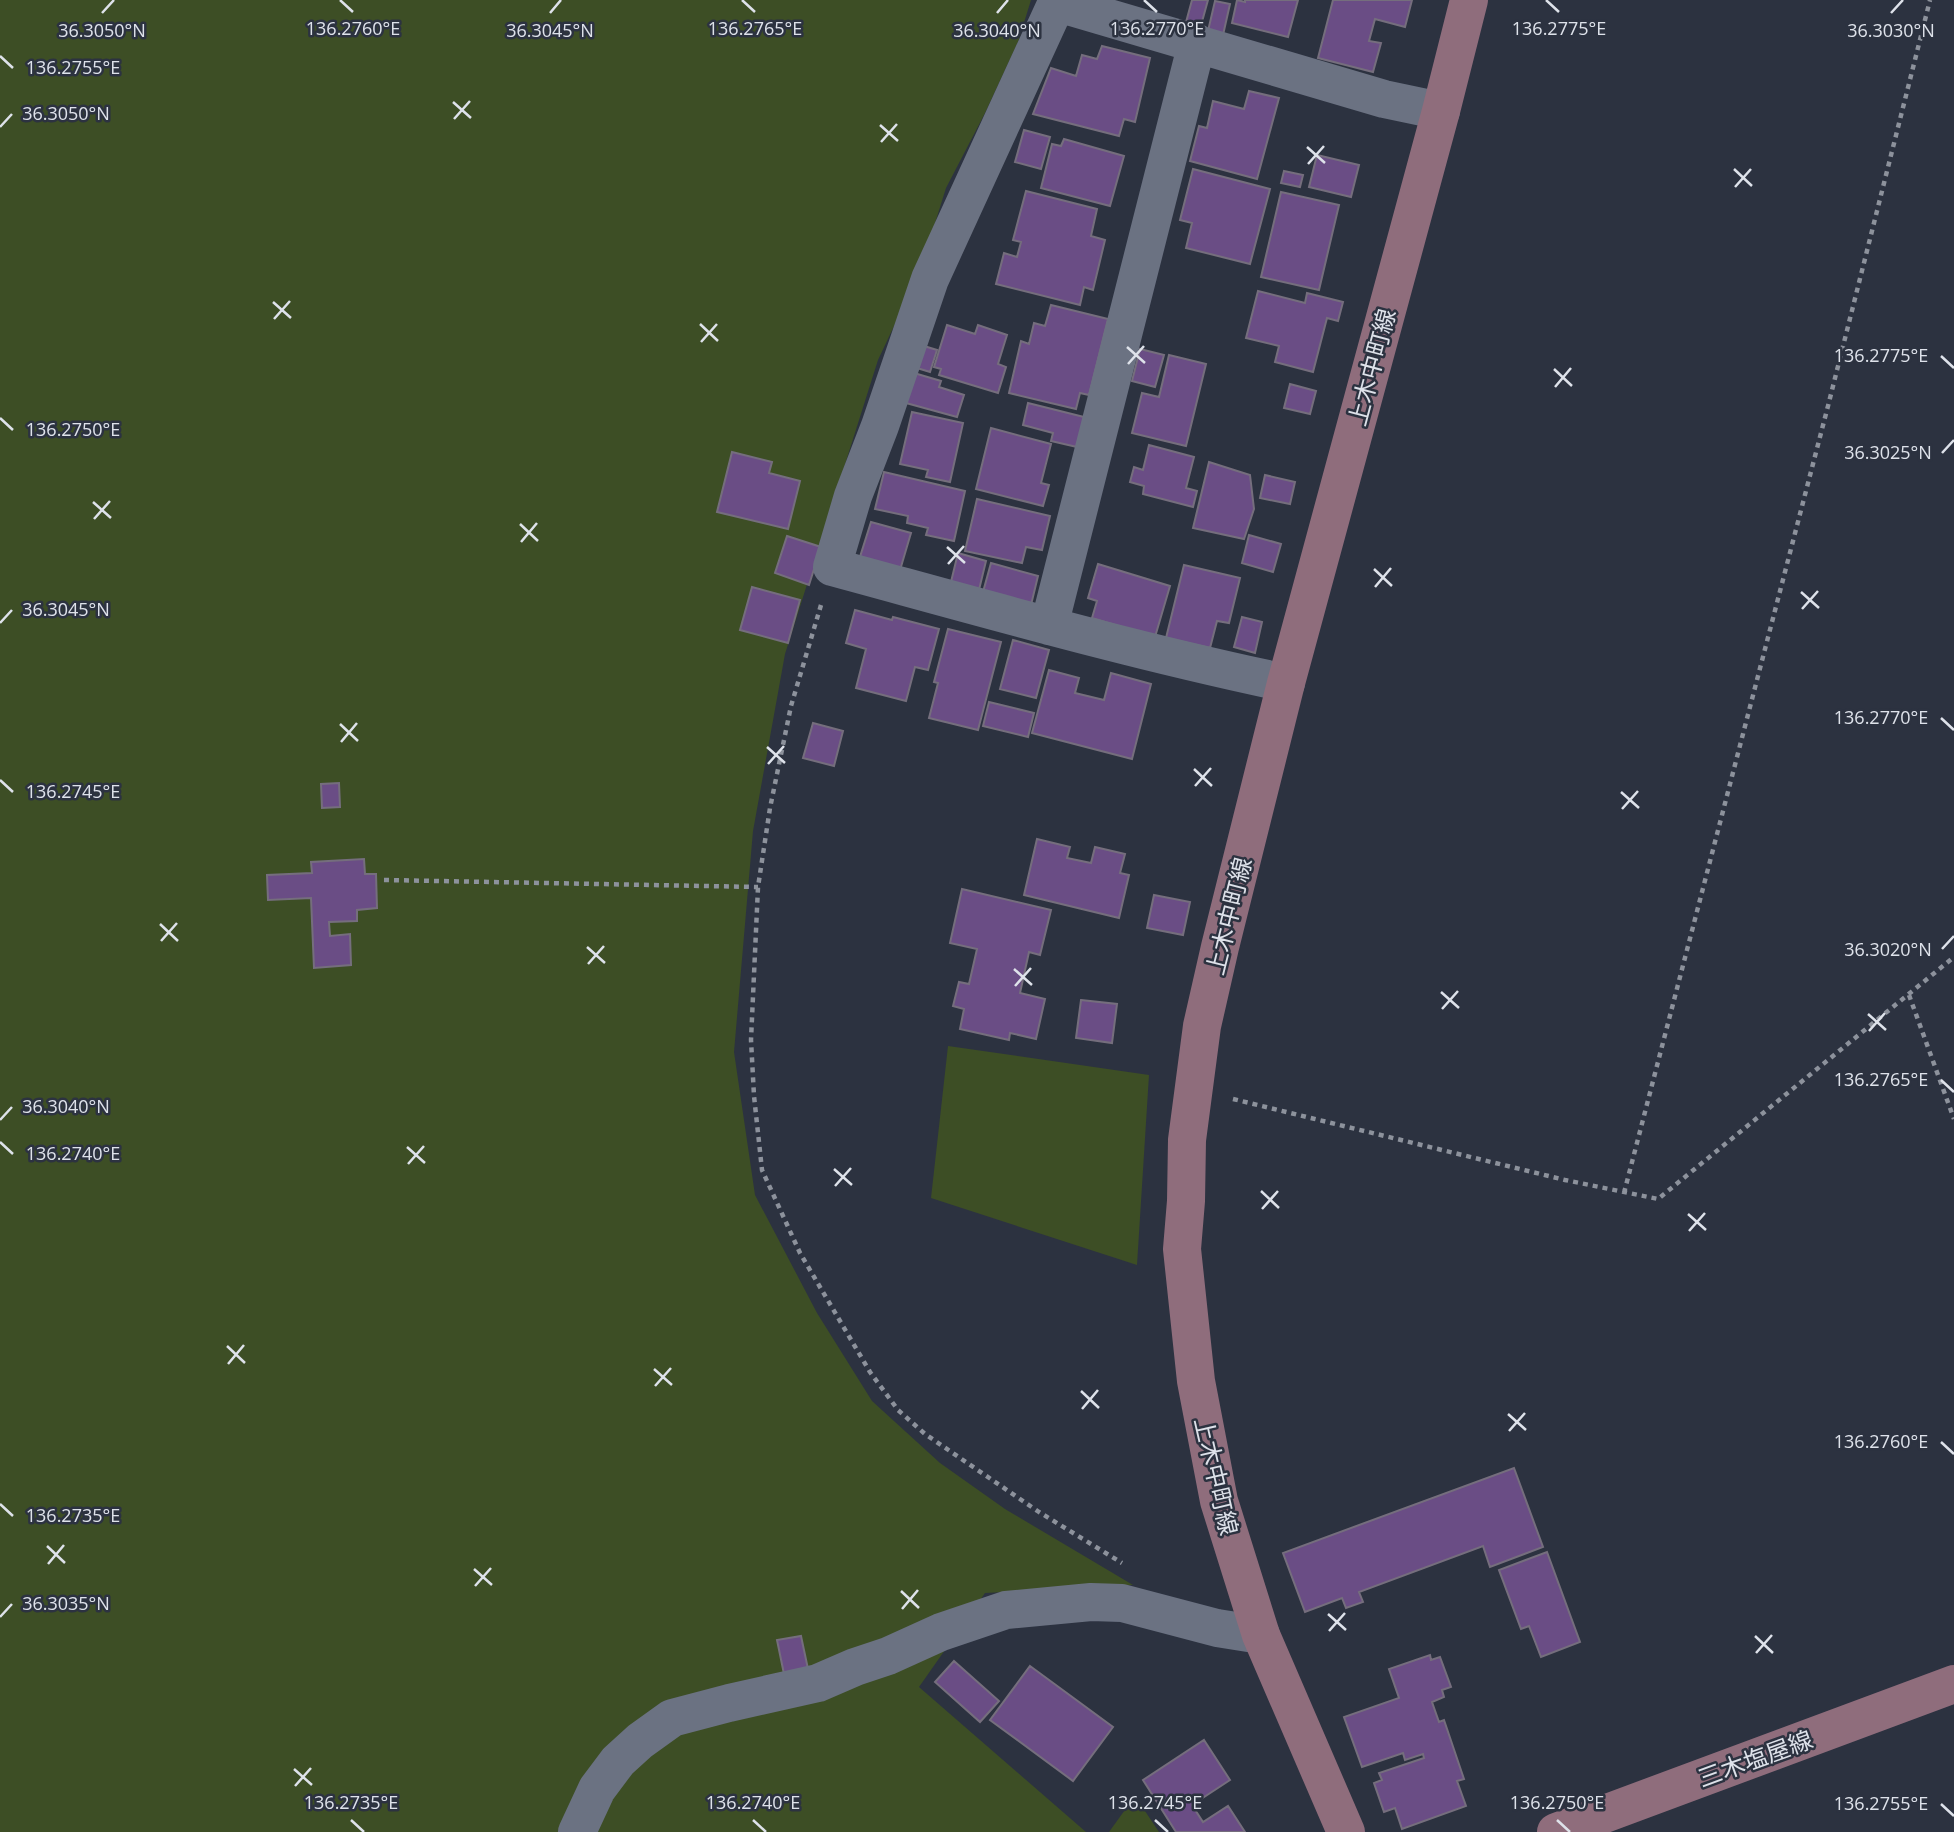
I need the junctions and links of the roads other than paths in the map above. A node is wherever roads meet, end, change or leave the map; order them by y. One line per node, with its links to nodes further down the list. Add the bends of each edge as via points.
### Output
1 (1469, 0): 4 (main road, 上木中町線)
2 (1058, 1): 3 (street); 5 (street, via 930,279 832,567)
3 (1197, 43): 4 (street, via 1384,99); 5 (street)
4 (1441, 111): 6 (main road, 上木中町線)
5 (1049, 626): 6 (street)
6 (1286, 683): 7 (main road, 上木中町線, via 1202,1026 1187,1140 1182,1249 1196,1381 1219,1501)
7 (1261, 1635): 9 (street, via 1122,1603 1006,1609 818,1683 672,1718 618,1761 597,1789); 10 (main road, 上木中町線)
8 (1954, 1684): 11 (main road, 三木塩屋線)
9 (577, 1832)
10 (1346, 1832)
11 (1556, 1832)

